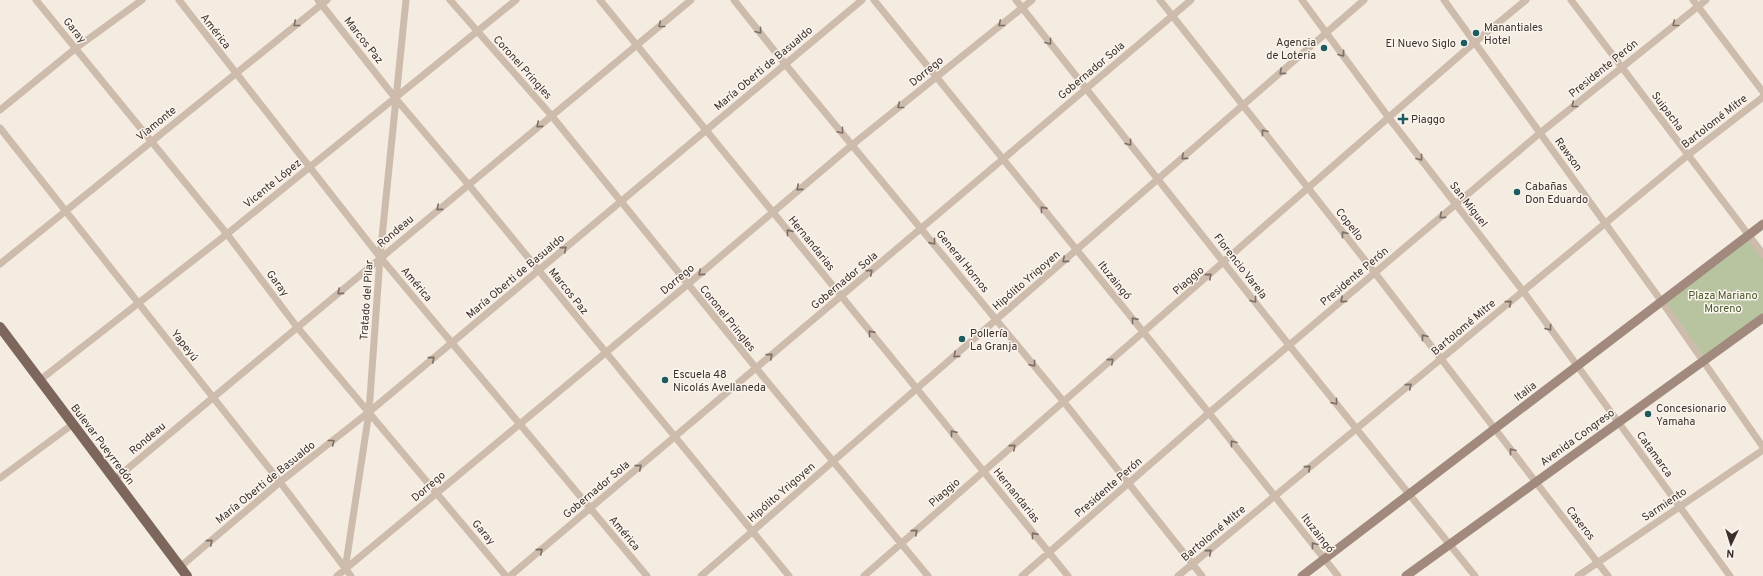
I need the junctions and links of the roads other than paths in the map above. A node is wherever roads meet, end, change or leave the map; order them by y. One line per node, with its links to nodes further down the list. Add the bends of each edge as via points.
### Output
1 (36, 0): 31 (street, Garay)
2 (142, 0): 31 (street)
3 (179, 0): 34 (street, América)
4 (406, 0): 39 (street, Tratado del Pilar)
5 (450, 0): 27 (street, Coronel Pringles)
6 (516, 0): 27 (street, Vicente López)
7 (600, 0): 30 (street, Hernandarias)
8 (691, 0): 30 (street, Rondeau, one-way to 30)
9 (734, 0): 32 (street, General Hornos, one-way to 32)
10 (862, 0): 32 (street, María Oberti de Basualdo)
11 (874, 0): 35 (street, Ituzaingó)
12 (1016, 0): 25 (street, Florencio Varela)
13 (1032, 0): 25 (street, Dorrego)
14 (1160, 0): 26 (street, Copello)
15 (1191, 0): 26 (street, Gobernador Sola)
16 (1302, 0): 28 (street, San Miguel)
17 (1364, 0): 28 (street, Hipólito Yrigoyen)
18 (1444, 0): 29 (street, Rawson)
19 (1526, 0): 29 (street, Piaggio)
20 (1571, 0): 33 (street, Suipacha)
21 (1693, 0): 24 (street)
22 (1706, 0): 24 (street, Presidente Perón)
23 (322, 1): 34 (street, Viamonte, one-way to 34); 39 (street, Marcos Paz)
24 (1698, 6): 33 (street, Presidente Perón, one-way to 33); 37 (street)
25 (1022, 8): 35 (street, Dorrego, one-way to 35); 36 (street, Florencio Varela, one-way to 36)
26 (1172, 16): 36 (street, Gobernador Sola); 40 (street, Copello)
27 (477, 31): 39 (street, Vicente López); 42 (street, Coronel Pringles)
28 (1326, 33): 40 (street, Hipólito Yrigoyen, one-way to 40); 43 (street, San Miguel, one-way to 43)
29 (1475, 42): 43 (street, Piaggio); 46 (street, Rawson)
30 (636, 46): 42 (street, Rondeau); 45 (street, Hernandarias)
31 (76, 48): 41 (street); 47 (street, Garay)
32 (785, 64): 45 (street, María Oberti de Basualdo); 48 (street, General Hornos, one-way to 48)
33 (1621, 68): 46 (street, Presidente Perón, one-way to 46); 49 (street, Suipacha)
34 (236, 73): 47 (street, Viamonte); 51 (street, América)
35 (936, 77): 48 (street, Dorrego, one-way to 48); 50 (street, Ituzaingó)
36 (1086, 89): 50 (street, Gobernador Sola); 52 (street, Florencio Varela, one-way to 52)
37 (1763, 92)
38 (1763, 97): 49 (street, Bartolomé Mitre)
39 (396, 98): 51 (street, Vicente López); 53 (street, Marcos Paz); 66 (street, Tratado del Pilar)
40 (1243, 106): 52 (street, Hipólito Yrigoyen, one-way to 52); 54 (street, Copello, one-way to 40)
41 (0, 110)
42 (551, 116): 53 (street, Rondeau, one-way to 53); 55 (street, Coronel Pringles)
43 (1389, 118): 54 (street, Piaggio); 56 (street, San Miguel, one-way to 56)
44 (0, 128): 57 (street, Yapeyú)
45 (706, 130): 55 (street, María Oberti de Basualdo); 58 (street, Hernandarias)
46 (1540, 132): 56 (street, Presidente Perón); 59 (street, Rawson)
47 (151, 142): 57 (street, Viamonte); 62 (street, Garay)
48 (852, 145): 58 (street, Dorrego, one-way to 58); 61 (street, General Hornos)
49 (1688, 155): 59 (street, Bartolomé Mitre); 63 (street, Suipacha)
50 (1003, 159): 61 (street, Gobernador Sola); 64 (street, Ituzaingó, one-way to 50)
51 (309, 167): 62 (street, Vicente López); 66 (street, América)
52 (1158, 180): 64 (street, Hipólito Yrigoyen); 67 (street, Florencio Varela)
53 (468, 184): 66 (street, Rondeau, one-way to 66); 69 (street, Marcos Paz)
54 (1308, 189): 67 (street, Piaggio); 70 (street, Copello, one-way to 54)
55 (621, 202): 69 (street, María Oberti de Basualdo, one-way to 55); 71 (street, Coronel Pringles)
56 (1456, 204): 70 (street, Presidente Perón, one-way to 70); 72 (street, San Miguel)
57 (66, 211): 68 (street, Viamonte); 75 (street, Yapeyú)
58 (772, 212): 71 (street, Dorrego, one-way to 71); 73 (street, Hernandarias, one-way to 58)
59 (1605, 223): 72 (street, Bartolomé Mitre); 74 (street, Rawson)
60 (1763, 224): 63 (street, Italia)
61 (921, 228): 73 (street, Gobernador Sola, one-way to 61); 77 (street, General Hornos, one-way to 77)
62 (227, 234): 75 (street, Vicente López); 79 (street, Garay)
63 (1749, 235): 65 (street, Suipacha); 74 (street, Italia)
64 (1077, 250): 77 (street, Hipólito Yrigoyen, one-way to 77); 80 (street, Ituzaingó, one-way to 64)
65 (1763, 254)
66 (380, 257): 79 (street, Rondeau, one-way to 79); 81 (street, América); 92 (street, Tratado del Pilar)
67 (1224, 263): 80 (street, Piaggio, one-way to 67); 82 (street, Florencio Varela, one-way to 82)
68 (0, 264)
69 (538, 271): 81 (street, María Oberti de Basualdo); 83 (street, Marcos Paz)
70 (1375, 273): 82 (street, Presidente Perón, one-way to 82); 84 (street, Copello, one-way to 70)
71 (687, 285): 83 (street, Dorrego); 87 (street, Coronel Pringles)
72 (1523, 292): 84 (street, Bartolomé Mitre, one-way to 72); 86 (street, San Miguel, one-way to 86)
73 (841, 296): 87 (street, Gobernador Sola, one-way to 73); 89 (street, Hernandarias, one-way to 73)
74 (1662, 302): 85 (street, Rawson); 86 (street, Italia)
75 (138, 303): 88 (street, Vicente López); 90 (street, Yapeyú)
76 (1763, 318): 85 (street, Avenida Congreso)
77 (996, 320): 89 (street, Hipólito Yrigoyen, one-way to 89); 91 (street, General Hornos, one-way to 91)
78 (0, 327): 88 (main road, Bulevar Pueyrredón)
79 (298, 327): 90 (street, Rondeau); 92 (street, Garay)
80 (1144, 333): 91 (street, Piaggio, one-way to 80); 93 (street, Ituzaingó)
81 (452, 343): 92 (street, María Oberti de Basualdo, one-way to 81); 96 (street, América)
82 (1289, 345): 93 (street, Presidente Perón); 97 (street, Florencio Varela, one-way to 97)
83 (605, 352): 96 (street, Dorrego); 99 (street, Marcos Paz)
84 (1441, 359): 97 (street, Bartolomé Mitre, one-way to 84); 98 (street, Copello)
85 (1703, 361): 94 (street, Avenida Congreso); 100 (street, Rawson)
86 (1577, 366): 94 (street, San Miguel); 98 (street, Italia)
87 (756, 368): 99 (street, Gobernador Sola); 101 (street, Coronel Pringles)
88 (40, 380): 95 (main road, Bulevar Pueyrredón)
89 (917, 388): 101 (street, Hipólito Yrigoyen); 102 (street, Hernandarias, one-way to 89)
90 (212, 398): 104 (street, Rondeau); 105 (street, Yapeyú)
91 (1064, 402): 102 (street, Piaggio, one-way to 91); 107 (street, General Hornos)
92 (369, 412): 105 (street, María Oberti de Basualdo, one-way to 92); 108 (street, Garay); 121 (street, Tratado del Pilar)
93 (1209, 413): 107 (street, Presidente Perón); 110 (street, Ituzaingó, one-way to 93)
94 (1618, 422): 106 (street, Avenida Congreso); 111 (street, Catamarca)
95 (73, 424): 103 (street); 104 (main road, Bulevar Pueyrredón)
96 (520, 424): 108 (street, Dorrego); 112 (street, América)
97 (1356, 429): 109 (street, Florencio Varela); 110 (street, Bartolomé Mitre, one-way to 97)
98 (1495, 429): 106 (street, Copello, one-way to 98); 109 (street, Italia)
99 (675, 437): 112 (street, Gobernador Sola, one-way to 99); 113 (street, Marcos Paz)
100 (1763, 448): 111 (street, Sarmiento)
101 (833, 462): 113 (street, Hipólito Yrigoyen); 114 (street, Coronel Pringles)
102 (984, 472): 114 (street, Piaggio, one-way to 102); 116 (street, Hernandarias, one-way to 102)
103 (0, 478)
104 (114, 480): 120 (main road, Bulevar Pueyrredón)
105 (280, 482): 120 (street, María Oberti de Basualdo, one-way to 105); 121 (street, Yapeyú)
106 (1536, 482): 115 (street, Avenida Congreso); 118 (street, Caseros)
107 (1128, 484): 116 (street, Presidente Perón); 119 (street, General Hornos)
108 (437, 494): 121 (street, Dorrego); 125 (street, Garay)
109 (1409, 494): 115 (street, Florencio Varela); 117 (street, Italia)
110 (1275, 496): 117 (street, Ituzaingó, one-way to 110); 119 (street, Bartolomé Mitre, one-way to 110)
111 (1680, 507): 118 (street, Sarmiento); 142 (street, Catamarca)
112 (590, 508): 126 (street, Gobernador Sola, one-way to 112); 127 (street, América)
113 (752, 531): 128 (street, Hipólito Yrigoyen); 129 (street, Marcos Paz)
114 (901, 544): 130 (street, Piaggio); 131 (street, Coronel Pringles)
115 (1450, 545): 138 (street, Avenida Congreso); 139 (street, Florencio Varela)
116 (1049, 553): 132 (street, Presidente Perón); 133 (street, Hernandarias)
117 (1324, 559): 136 (street, Italia); 137 (street, Ituzaingó)
118 (1598, 563): 140 (street, Sarmiento); 141 (street, Caseros)
119 (1193, 565): 134 (street, Bartolomé Mitre); 135 (street, General Hornos)
120 (180, 567): 122 (main road, Bulevar Pueyrredón)
121 (345, 572): 123 (street, Dorrego); 124 (street, Yapeyú)
122 (187, 576)
123 (337, 576)
124 (351, 576)
125 (506, 576)
126 (510, 576)
127 (647, 576)
128 (701, 576)
129 (789, 576)
130 (864, 576)
131 (928, 576)
132 (1022, 576)
133 (1068, 576)
134 (1178, 576)
135 (1202, 576)
136 (1302, 576)
137 (1338, 576)
138 (1406, 576)
139 (1475, 576)
140 (1578, 576)
141 (1608, 576)
142 (1730, 576)

